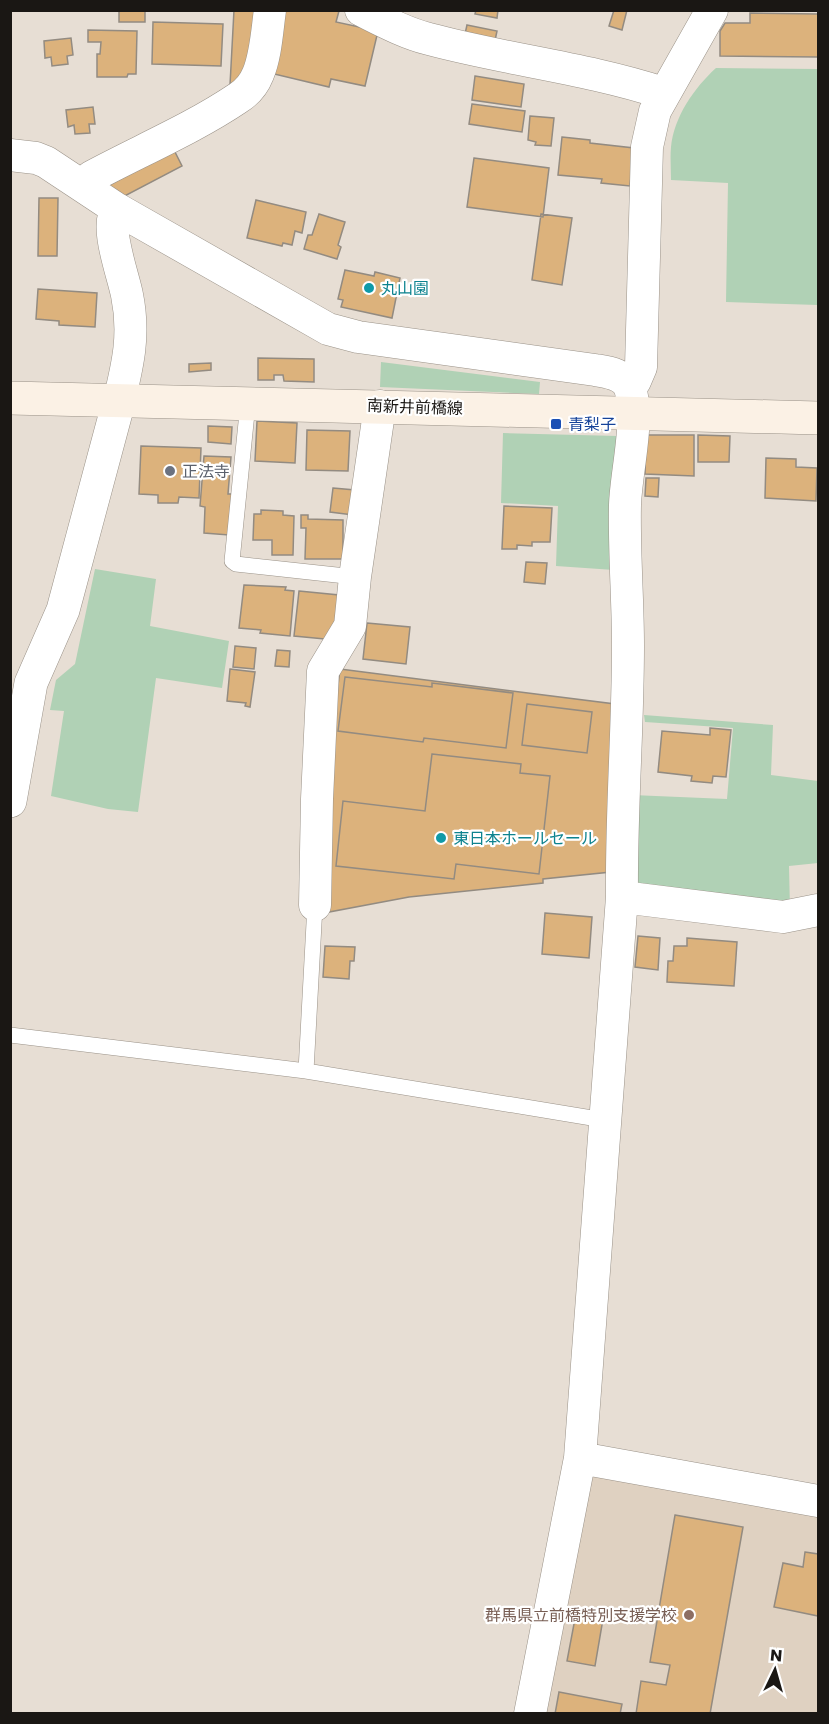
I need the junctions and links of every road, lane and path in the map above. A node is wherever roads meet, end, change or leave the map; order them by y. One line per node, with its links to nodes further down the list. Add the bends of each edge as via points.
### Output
1 (270, 10): 6 (street, via 258,75 239,98 91,177)
2 (361, 10): 4 (street, via 429,39)
3 (712, 10): 4 (street)
4 (663, 93): 9 (street, via 647,147 641,359)
5 (10, 155): 6 (street, via 46,162)
6 (85, 187): 7 (street)
7 (117, 209): 9 (street, via 328,329 358,337 613,373 626,381); 10 (street, via 112,226 131,325 128,368)
8 (10, 398): 10 (main road, 南新井前橋線)
9 (631, 400): 12 (main road, 南新井前橋線); 13 (main road, 南新井前橋線); 16 (street, via 632,436 625,495 628,646)
10 (119, 401): 11 (main road, 南新井前橋線); 15 (street, via 63,610 32,682)
11 (248, 403): 12 (main road, 南新井前橋線); 14 (lane, via 232,561)
12 (380, 406): 14 (street)
13 (819, 418)
14 (355, 577): 17 (street, via 350,626 323,671)
15 (10, 801)
16 (622, 897): 18 (street, via 783,917); 21 (street)
17 (315, 905): 20 (lane)
18 (819, 910)
19 (10, 1035): 20 (lane)
20 (306, 1071): 21 (lane)
21 (604, 1120): 22 (street)
22 (580, 1458): 23 (street); 24 (street)
23 (819, 1501)
24 (530, 1713)

